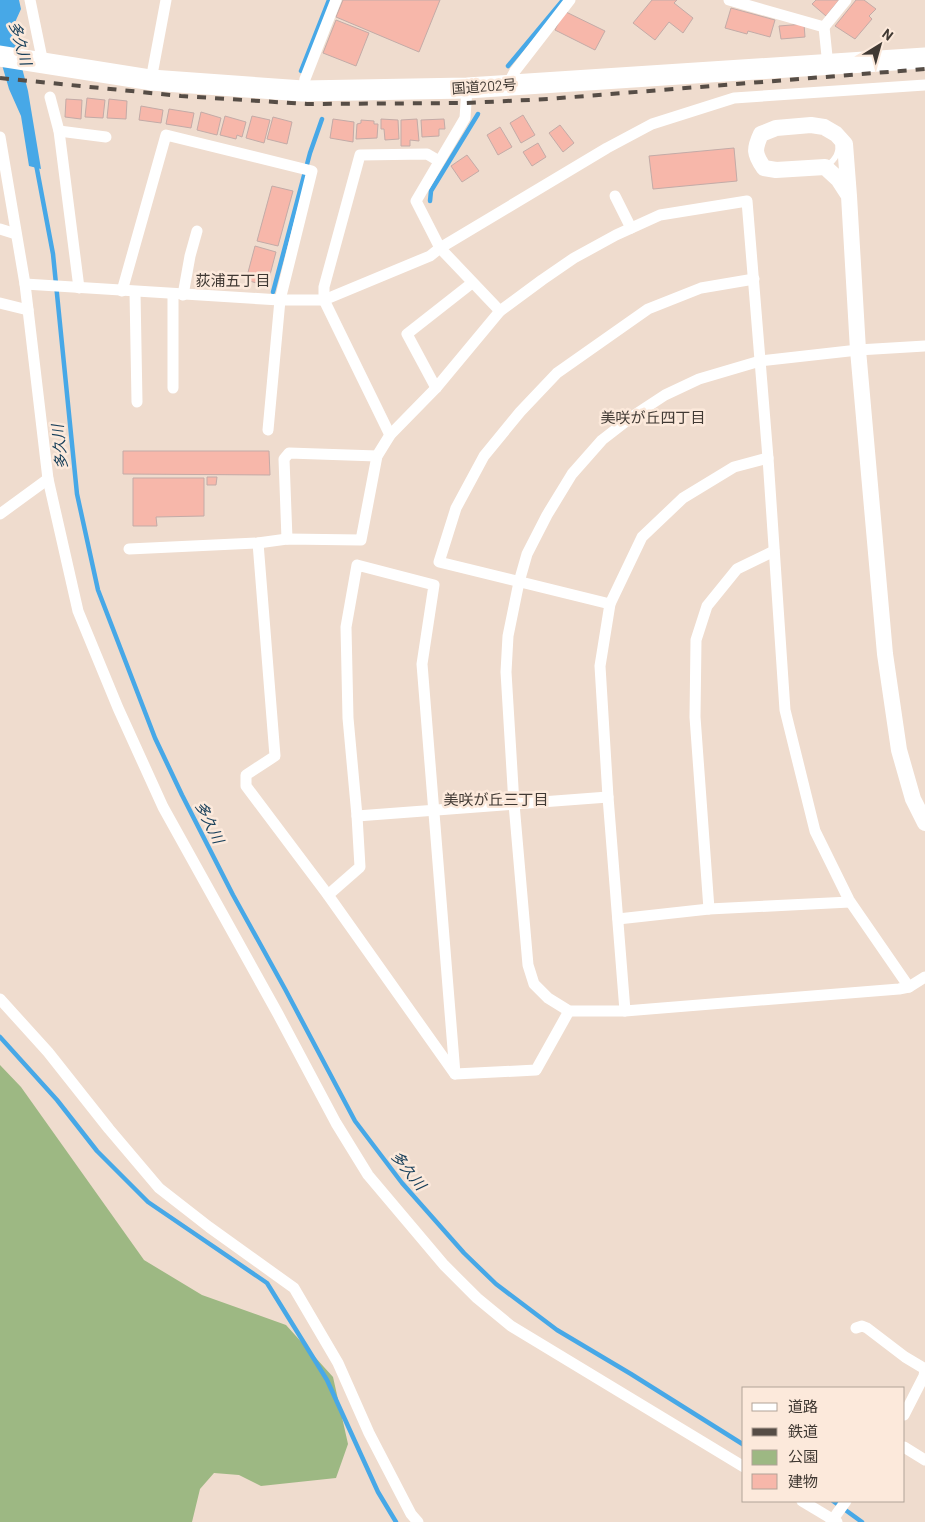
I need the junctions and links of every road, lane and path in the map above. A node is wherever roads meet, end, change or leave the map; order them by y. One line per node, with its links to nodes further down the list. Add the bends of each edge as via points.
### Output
1 (30, 0): 11 (street)
2 (166, 0): 13 (street)
3 (336, 0): 17 (street)
4 (570, 0): 14 (street)
5 (729, 0): 7 (street)
6 (846, 0): 8 (street)
7 (743, 2): 8 (street)
8 (824, 27): 12 (street)
9 (924, 55): 12 (highway, 国道202号)
10 (0, 56): 11 (highway, 国道202号)
11 (43, 63): 13 (highway, 国道202号)
12 (828, 66): 14 (highway, 国道202号)
13 (151, 80): 17 (highway, 国道202号)
14 (508, 84): 16 (highway, 国道202号)
15 (925, 85): 31 (street, via 734,98 652,124)
16 (466, 88): 17 (highway, 国道202号); 23 (street, via 465,118)
17 (303, 91)
18 (50, 98): 19 (street)
19 (59, 131): 22 (street); 35 (street)
20 (836, 134): 24 (lane, via 838,150 834,161); 24 (street, via 824,127 811,125 776,128 761,134 756,144 756,157 764,168); 26 (street, via 845,144)
21 (0, 137): 30 (street)
22 (106, 137)
23 (439, 161): 31 (street, via 416,201); 40 (street, via 428,154 360,156 324,287)
24 (825, 167): 26 (street, via 838,178)
25 (615, 196): 27 (street)
26 (850, 196): 45 (street)
27 (631, 228): 32 (street, via 660,215 747,201); 43 (street, via 574,258)
28 (0, 229): 30 (street)
29 (197, 231): 38 (street)
30 (16, 234): 34 (street)
31 (440, 248): 33 (street); 40 (street, via 430,256)
32 (754, 279): 46 (street); 60 (street, via 701,288 648,309 557,373 484,456 456,508 439,562)
33 (472, 283): 43 (street); 48 (street, via 407,334)
34 (24, 284): 35 (street); 42 (street)
35 (79, 288): 36 (street)
36 (122, 291): 37 (street); 39 (street, via 166,135 312,171)
37 (135, 292): 38 (street); 49 (street)
38 (178, 294): 39 (street); 47 (street)
39 (280, 300): 40 (street); 50 (street)
40 (324, 300): 51 (street)
41 (0, 302): 42 (street)
42 (28, 310): 54 (street)
43 (500, 311): 48 (street)
44 (925, 346): 45 (street)
45 (858, 350): 46 (street); 66 (street, via 884,654 899,750 913,799)
46 (760, 361): 53 (street); 60 (street, via 699,379 664,395 602,440 572,474 547,515 527,554)
47 (173, 388)
48 (436, 388): 51 (street)
49 (138, 402)
50 (268, 430)
51 (390, 435): 52 (street)
52 (378, 456): 56 (street, via 361,540); 56 (street, via 289,453 284,459)
53 (768, 458): 59 (street); 61 (street, via 734,467 683,498 642,538)
54 (48, 479): 55 (street); 82 (street, via 78,611 162,807 336,1123 368,1175 444,1265 511,1326)
55 (0, 514)
56 (287, 539): 57 (street)
57 (258, 543): 58 (street); 67 (street, via 275,756 246,775 246,786)
58 (129, 549)
59 (774, 551): 68 (street, via 785,710 815,831); 69 (street, via 737,569 707,606 696,640 695,717)
60 (519, 582): 61 (street); 63 (street, via 508,636 506,672)
61 (610, 604): 62 (street, via 600,666)
62 (608, 797): 63 (street); 70 (street)
63 (514, 804): 64 (street); 74 (street, via 528,965 534,984 548,998)
64 (435, 809): 65 (street); 65 (street, via 422,664 434,585 357,565 346,627 348,718); 76 (street)
65 (357, 816): 67 (street, via 360,867)
66 (925, 823)
67 (328, 895): 76 (street)
68 (850, 902): 69 (street); 72 (street)
69 (709, 909): 70 (street)
70 (618, 918): 75 (street)
71 (925, 976): 72 (street)
72 (910, 987): 75 (street)
73 (0, 999): 86 (street, via 160,1188 294,1288 338,1363 368,1433)
74 (569, 1011): 75 (street); 76 (street, via 536,1070)
75 (625, 1011)
76 (455, 1074)
77 (856, 1328): 78 (street, via 867,1328)
78 (925, 1369): 79 (street)
79 (905, 1412)
80 (905, 1448): 81 (street)
81 (925, 1460)
82 (742, 1466)
83 (804, 1502): 85 (street)
84 (845, 1502): 85 (street)
85 (834, 1520)
86 (418, 1522)

